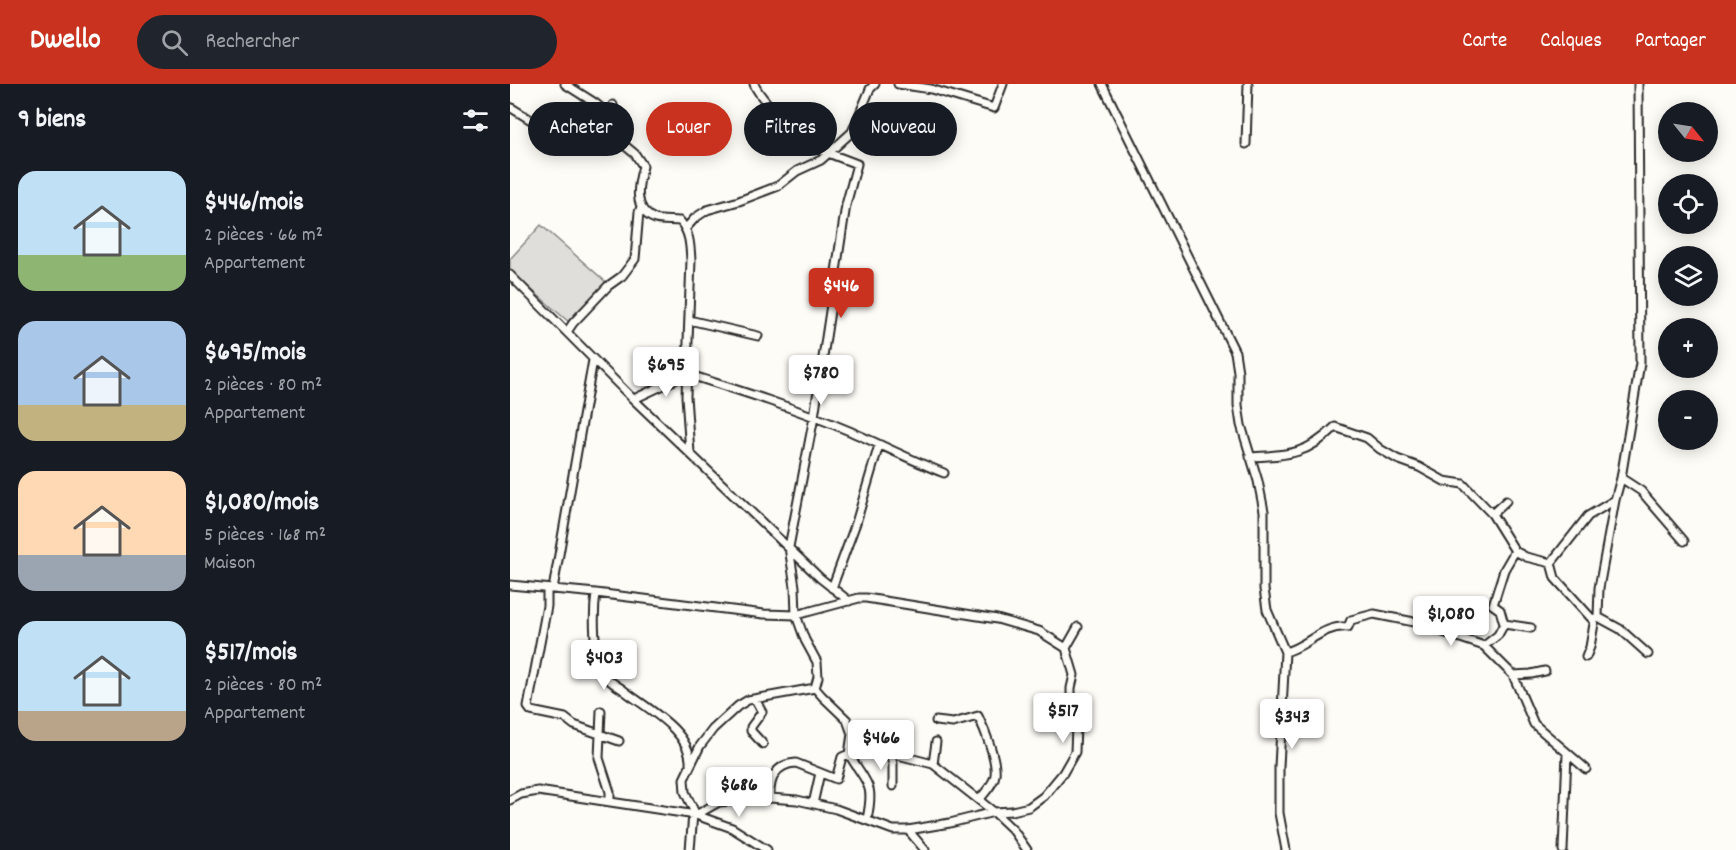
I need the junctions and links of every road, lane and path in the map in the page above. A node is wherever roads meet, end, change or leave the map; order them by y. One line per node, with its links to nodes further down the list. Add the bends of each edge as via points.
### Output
1 (565, 84): 9 (street)
2 (754, 84): 10 (street)
3 (875, 84): 14 (street, via 852,132)
4 (898, 84): 5 (street, via 931,89 994,108)
5 (1003, 84)
6 (1102, 84): 30 (street, via 1235,352 1238,405)
7 (1248, 84): 13 (street)
8 (1638, 84): 32 (street, via 1640,363)
9 (593, 102)
10 (764, 102)
11 (510, 107): 12 (street)
12 (528, 118)
13 (1246, 144)
14 (837, 145)
15 (634, 153): 18 (street, via 643,166 638,186)
16 (824, 156): 19 (street, via 778,186 707,210)
17 (835, 156): 27 (street, via 857,164 846,205)
18 (641, 207): 19 (street, via 654,218 680,221); 22 (street, via 635,260)
19 (686, 228): 21 (street, via 691,260)
20 (510, 275): 22 (street)
21 (689, 320): 23 (street); 25 (street)
22 (567, 332): 24 (street)
23 (758, 336)
24 (593, 360): 26 (street); 42 (street)
25 (687, 374): 26 (street); 27 (street); 29 (street)
26 (634, 399): 29 (street)
27 (814, 417): 28 (street); 37 (street)
28 (879, 445): 31 (street); 41 (street)
29 (690, 453): 37 (street)
30 (1250, 457): 35 (street, via 1302,451 1320,442 1335,426 1367,438 1397,459 1444,481 1463,484); 52 (street, via 1264,511 1265,600)
31 (944, 473)
32 (1621, 478): 33 (street); 36 (street, via 1641,491)
33 (1615, 500): 39 (street, via 1588,516); 46 (street)
34 (1506, 501): 35 (street)
35 (1492, 514): 38 (street)
36 (1684, 541)
37 (789, 547): 41 (street); 45 (street)
38 (1515, 551): 39 (street); 47 (street, via 1504,570 1493,605 1500,610)
39 (1551, 563): 46 (street, via 1555,578 1593,620)
40 (510, 585): 42 (street)
41 (832, 588): 44 (street)
42 (550, 589): 43 (street); 61 (street, via 528,707)
43 (596, 593): 45 (street); 69 (street, via 594,630 604,674 663,718 688,747)
44 (849, 601): 45 (street); 51 (street, via 878,599 997,619 1039,631)
45 (796, 615): 57 (street, via 818,663)
46 (1597, 618): 53 (street, via 1620,629); 54 (street)
47 (1504, 624): 49 (street); 50 (street)
48 (1078, 627): 51 (street)
49 (1531, 628)
50 (1484, 646): 52 (street, via 1414,622 1374,614 1351,620 1348,627 1336,626 1318,633); 56 (street)
51 (1066, 648): 79 (street, via 1074,675 1071,700 1081,715 1076,726 1075,752 1044,796 1029,807)
52 (1288, 651): 87 (street, via 1279,767 1279,813)
53 (1648, 654)
54 (1586, 657)
55 (1545, 671): 56 (street)
56 (1512, 675): 68 (street, via 1534,724)
57 (815, 688): 58 (street); 62 (street, via 847,720)
58 (755, 699): 65 (street, via 762,712 751,732); 69 (street, via 724,717)
59 (601, 711): 61 (street)
60 (936, 721): 75 (street, via 953,723 978,716 995,774)
61 (599, 733): 63 (street); 77 (street, via 599,759 610,792)
62 (852, 734): 66 (street); 67 (street)
63 (619, 741)
64 (936, 742): 70 (street)
65 (763, 744)
66 (890, 753): 70 (street); 73 (street)
67 (849, 754): 72 (street, via 842,757 836,779); 81 (street, via 872,793)
68 (1567, 754): 71 (street); 88 (street)
69 (690, 764): 80 (street, via 684,778 685,792)
70 (933, 764): 75 (street)
71 (1586, 769)
72 (820, 773): 74 (street, via 790,763 774,774); 78 (street)
73 (893, 786)
74 (770, 798): 78 (street); 80 (street, via 719,802)
75 (980, 799): 79 (street)
76 (510, 800): 77 (street, via 538,791)
77 (609, 801): 80 (street)
78 (813, 804): 81 (street)
79 (994, 812): 82 (street); 86 (street)
80 (695, 814): 83 (street); 84 (street, via 732,828)
81 (867, 819): 82 (street, via 893,830)
82 (908, 830): 85 (street)
83 (690, 850)
84 (767, 850)
85 (925, 850)
86 (1027, 850)
87 (1286, 850)
88 (1563, 850)

